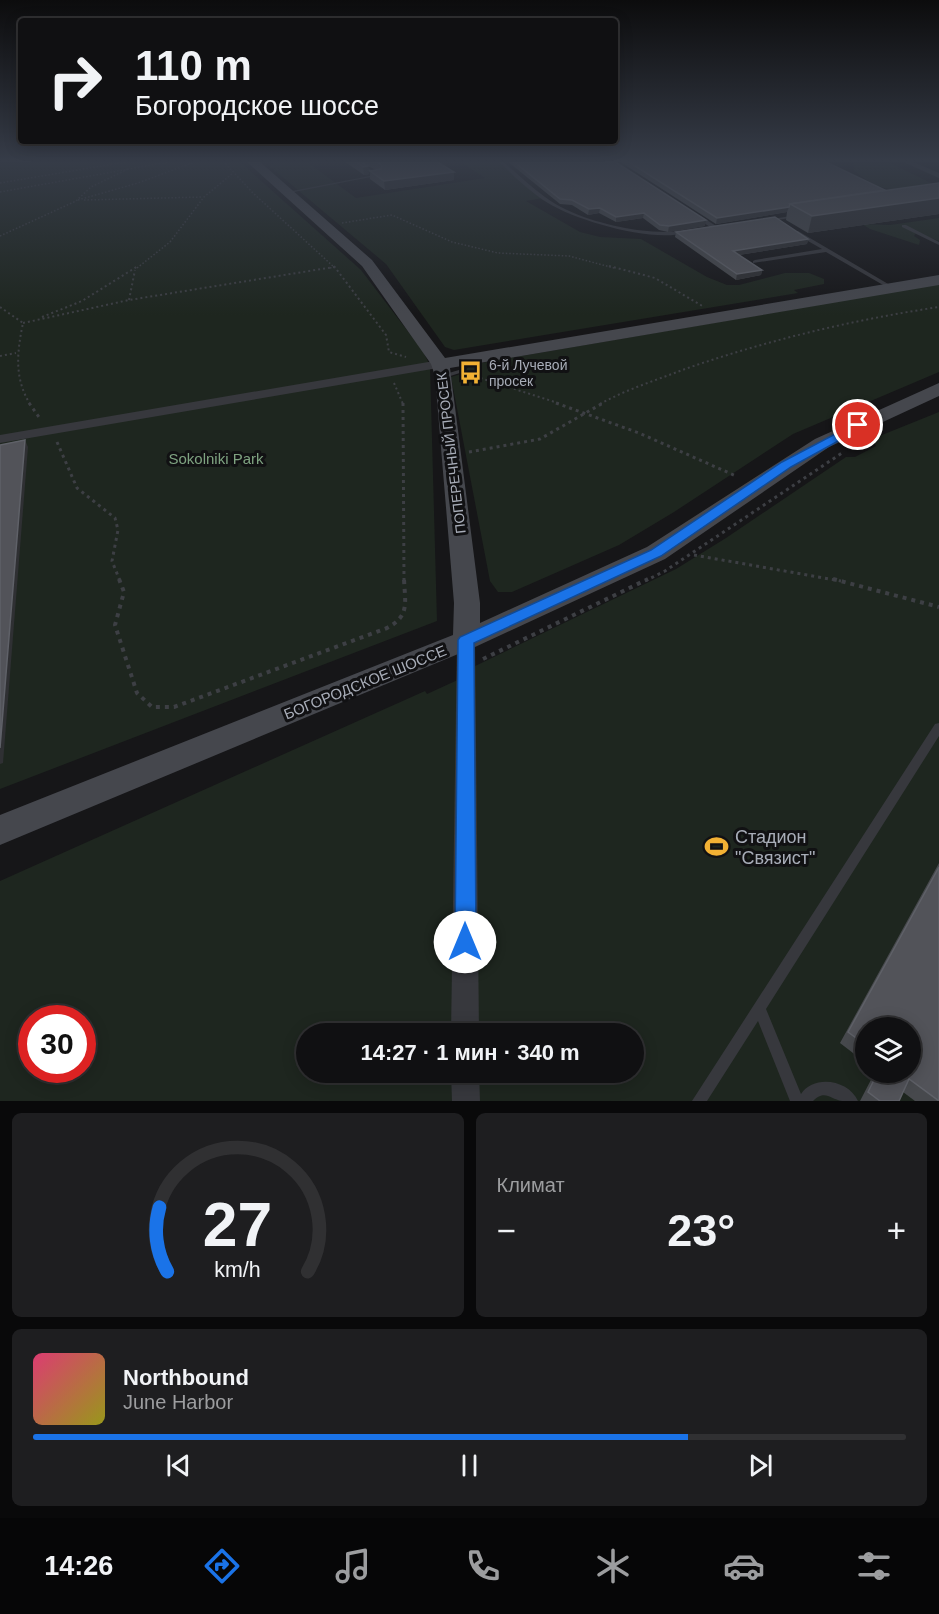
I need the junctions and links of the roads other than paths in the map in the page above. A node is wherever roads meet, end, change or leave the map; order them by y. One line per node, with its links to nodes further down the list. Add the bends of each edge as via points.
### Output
1 (311, 212): 19 (street, ПОПЕРЕЧНЫЙ ПРОСЕК, via 380,278)
2 (572, 212): 13 (lane, via 602,223 668,235)
3 (691, 212): 10 (lane)
4 (804, 215): 5 (lane)
5 (774, 219): 6 (lane); 7 (lane)
6 (763, 221)
7 (783, 224)
8 (727, 226): 10 (lane)
9 (904, 226): 14 (lane)
10 (715, 228): 11 (lane)
11 (706, 229)
12 (792, 229): 15 (lane)
13 (696, 231)
14 (939, 244)
15 (826, 250): 16 (lane); 18 (lane)
16 (755, 262)
17 (939, 280): 18 (street)
18 (892, 288): 19 (street)
19 (442, 370): 21 (street, via 388,373 48,427); 22 (street, ПОПЕРЕЧНЫЙ ПРОСЕК, via 468,603)
20 (939, 390): 22 (street, БОГОРОДСКОЕ ШОССЕ, via 822,443 656,553)
21 (0, 439)
22 (466, 640): 24 (street, БОГОРОДСКОЕ ШОССЕ); 26 (street)
23 (939, 726): 25 (lane)
24 (0, 830)
25 (759, 1008): 29 (lane); 30 (lane)
26 (465, 1023)
27 (465, 1083): 28 (street)
28 (466, 1101)
29 (699, 1101)
30 (797, 1101)
31 (805, 1101): 32 (lane, via 821,1088 840,1092)
32 (851, 1101)

